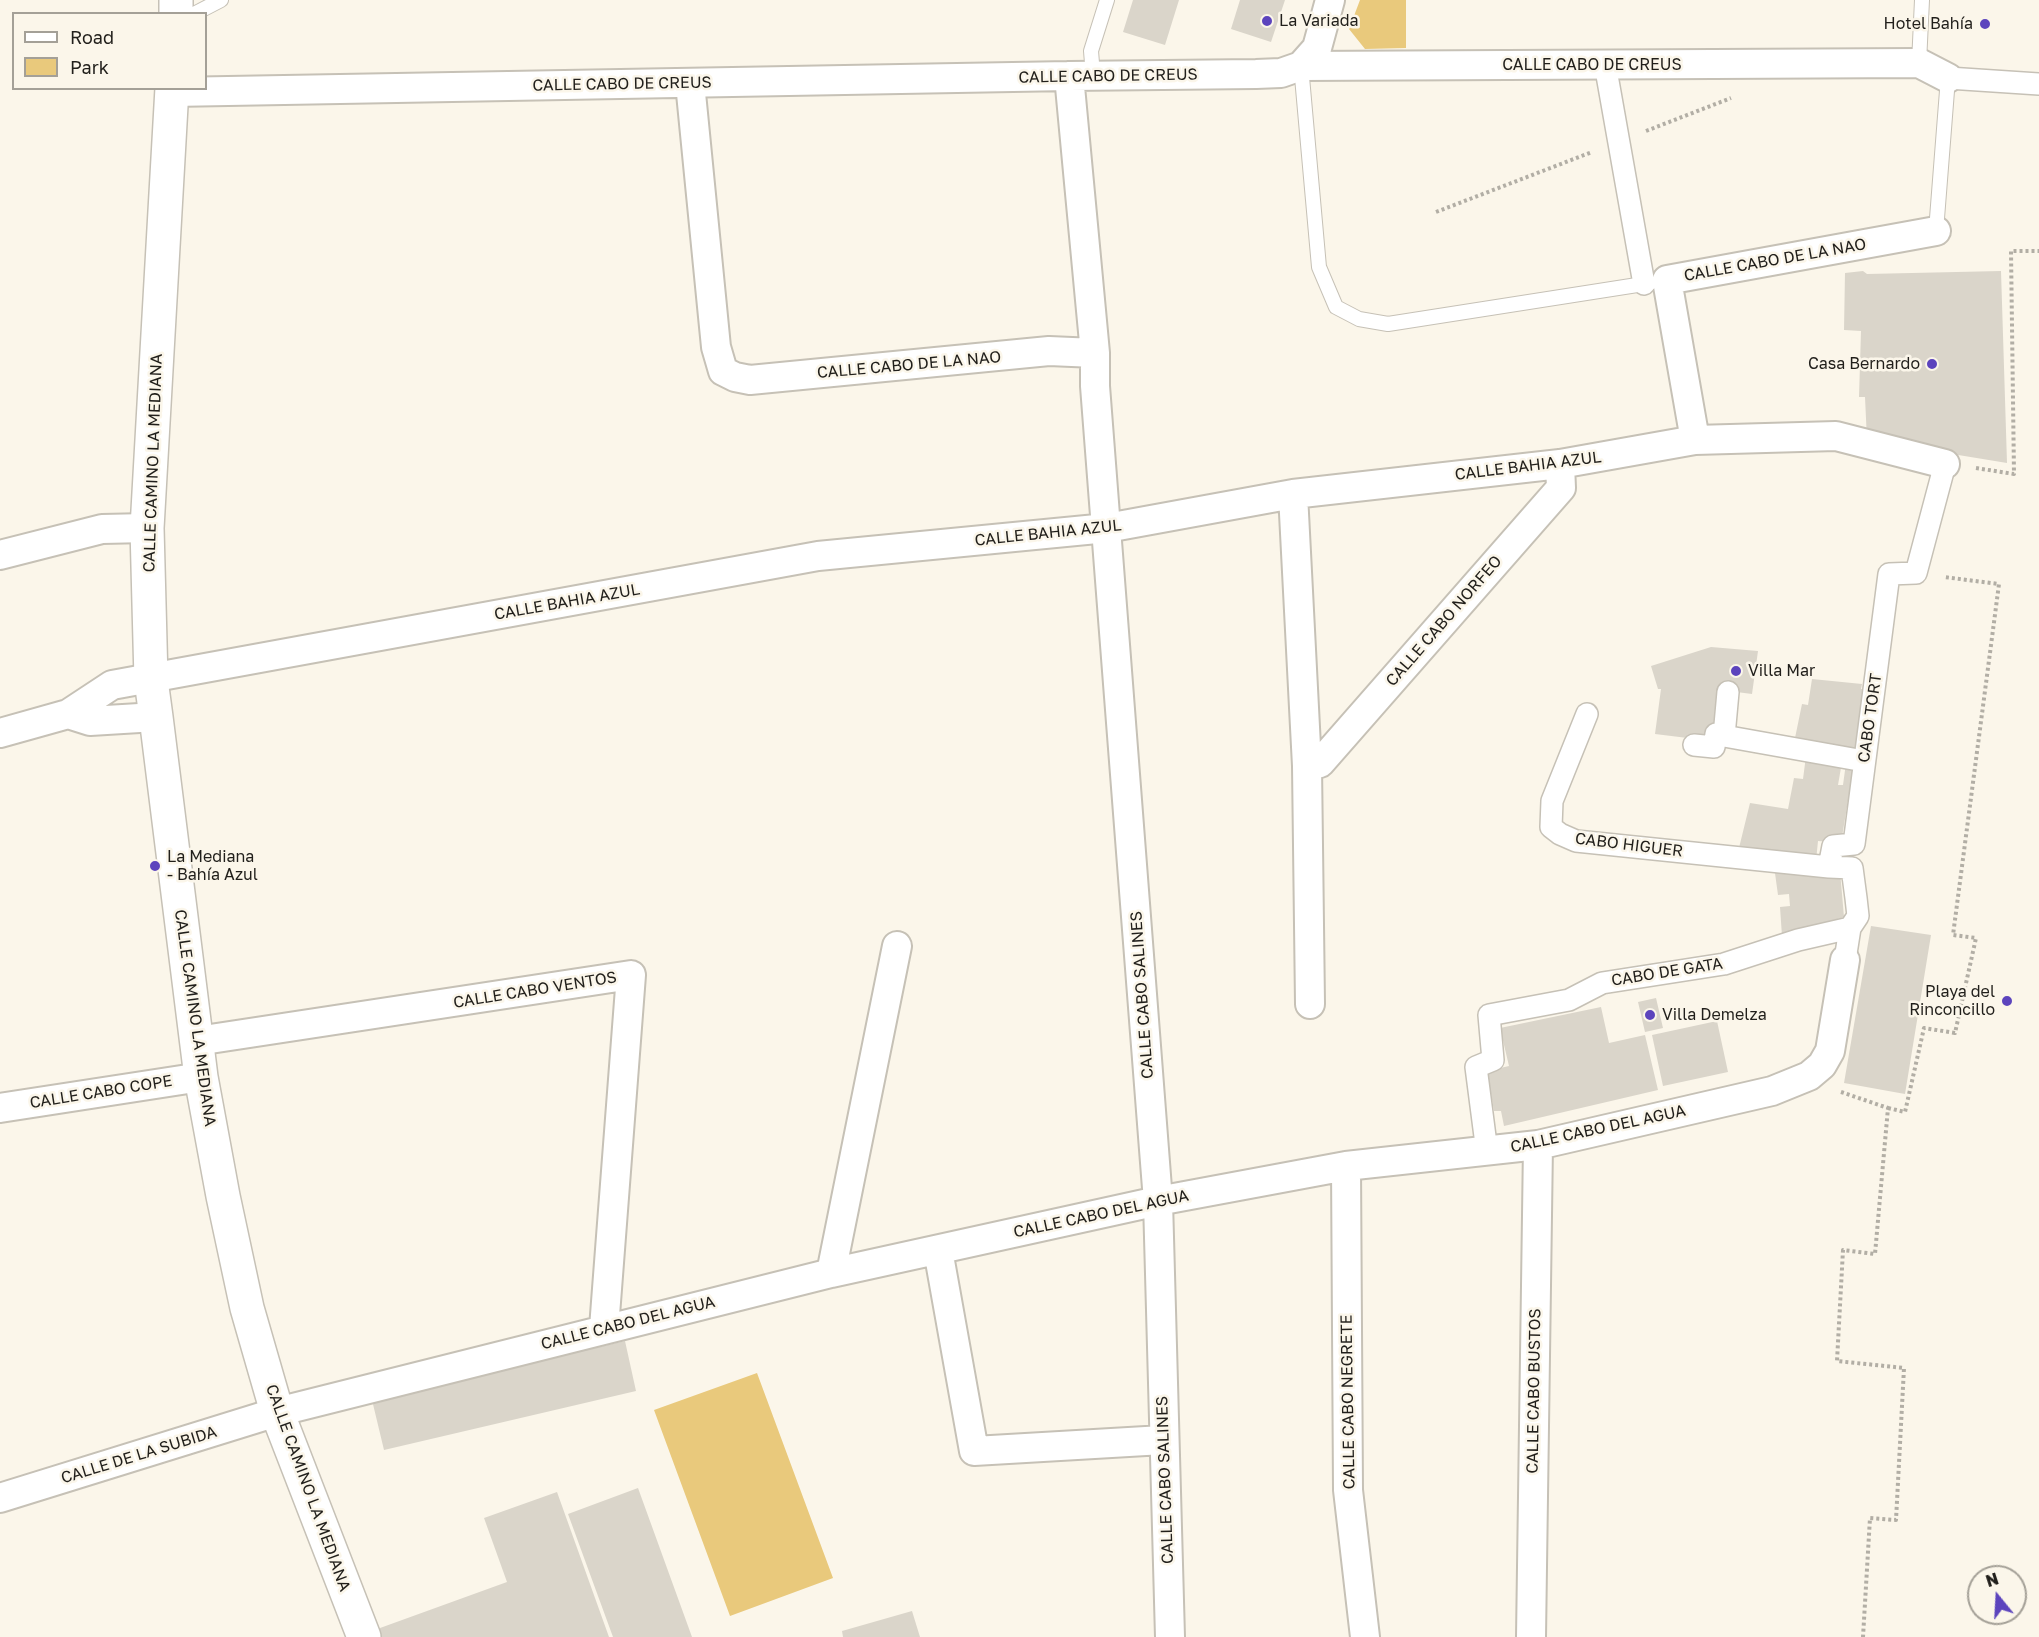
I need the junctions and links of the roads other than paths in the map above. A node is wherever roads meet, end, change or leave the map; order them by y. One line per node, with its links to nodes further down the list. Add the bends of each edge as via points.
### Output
1 (221, 0): 5 (lane)
2 (1107, 0): 9 (lane)
3 (1330, 0): 8 (street, via 1317,48)
4 (1922, 0): 6 (lane)
5 (198, 12)
6 (1919, 63): 7 (street, CALLE CABO DE CREUS); 10 (street, CALLE CABO DE CREUS)
7 (1605, 64): 8 (street, CALLE CABO DE CREUS); 16 (street)
8 (1300, 66): 9 (street, CALLE CABO DE CREUS, via 1264,74); 16 (lane, via 1319,267 1336,308 1359,319 1388,324)
9 (1081, 76): 11 (street, CALLE CABO DE CREUS); 17 (street, CALLE CABO SALINES)
10 (1948, 78): 12 (street, CALLE CABO DE CREUS); 15 (lane)
11 (690, 83): 14 (street, CALLE CABO DE CREUS); 17 (street, CALLE CABO DE LA NAO, via 716,347 723,371 750,380 1049,351)
12 (2039, 84)
13 (172, 90): 22 (street, CALLE CAMINO LA MEDIANA)
14 (207, 90)
15 (1936, 231): 16 (street, CALLE CABO DE LA NAO)
16 (1655, 282): 18 (street, CALLE CABO DE LA NAO)
17 (1095, 353): 23 (street, CALLE CABO SALINES)
18 (1695, 440): 19 (street, CALLE BAHIA AZUL); 20 (street, CALLE BAHIA AZUL, via 1836,436)
19 (1560, 464): 21 (street, CALLE BAHIA AZUL); 34 (street, CALLE CABO NORFEO, via 1561,488 1320,763)
20 (1946, 464): 33 (street, CABO TORT, via 1916,573 1888,574)
21 (1293, 494): 23 (street, CALLE BAHIA AZUL); 34 (street)
22 (147, 528): 24 (street, via 102,529); 25 (street, CALLE CAMINO LA MEDIANA)
23 (1107, 528): 25 (street, CALLE BAHIA AZUL, via 818,556); 46 (street, CALLE CABO SALINES)
24 (0, 555)
25 (151, 677): 27 (street, CALLE BAHIA AZUL, via 112,685); 29 (street, CALLE CAMINO LA MEDIANA)
26 (1728, 692): 31 (street)
27 (68, 714): 29 (street, via 90,721); 30 (street)
28 (1587, 714): 35 (street, CABO HIGUER, via 1552,801 1551,827 1560,834 1576,842)
29 (156, 717): 40 (street, CALLE CAMINO LA MEDIANA)
30 (0, 733)
31 (1724, 736): 32 (street, via 1716,734 1714,747); 33 (street)
32 (1694, 744)
33 (1864, 761): 35 (street, CABO TORT, via 1854,844 1833,846)
34 (1306, 766): 39 (street)
35 (1829, 867): 36 (street, via 1852,868 1858,916)
36 (1850, 928): 38 (street); 44 (street, CABO DE GATA, via 1724,964 1602,983 1569,1000 1489,1015 1493,1060 1476,1067)
37 (897, 946): 48 (street)
38 (1845, 960): 43 (street, CALLE CABO DEL AGUA, via 1830,1051 1809,1076 1772,1091)
39 (1310, 1004)
40 (196, 1041): 41 (street, CALLE CAMINO LA MEDIANA); 49 (street, CALLE CABO VENTOS, via 631,975)
41 (201, 1077): 42 (street, CALLE CABO COPE); 50 (street, CALLE CAMINO LA MEDIANA, via 247,1308)
42 (0, 1107)
43 (1538, 1145): 44 (street, CALLE CABO DEL AGUA); 56 (street, CALLE CABO BUSTOS)
44 (1487, 1152): 45 (street, CALLE CABO DEL AGUA)
45 (1346, 1166): 46 (street, CALLE CABO DEL AGUA); 55 (street, CALLE CABO NEGRETE, via 1348,1490)
46 (1158, 1201): 47 (street, CALLE CABO DEL AGUA); 51 (street, CALLE CABO SALINES)
47 (938, 1250): 48 (street, CALLE CABO DEL AGUA); 51 (street, via 974,1450)
48 (831, 1273): 49 (street, CALLE CABO DEL AGUA)
49 (604, 1328): 50 (street, CALLE CABO DEL AGUA)
50 (277, 1412): 52 (street, CALLE DE LA SUBIDA); 53 (street, CALLE CAMINO LA MEDIANA)
51 (1163, 1440): 54 (street, CALLE CABO SALINES)
52 (0, 1498)
53 (364, 1637)
54 (1170, 1637)
55 (1365, 1637)
56 (1531, 1637)

